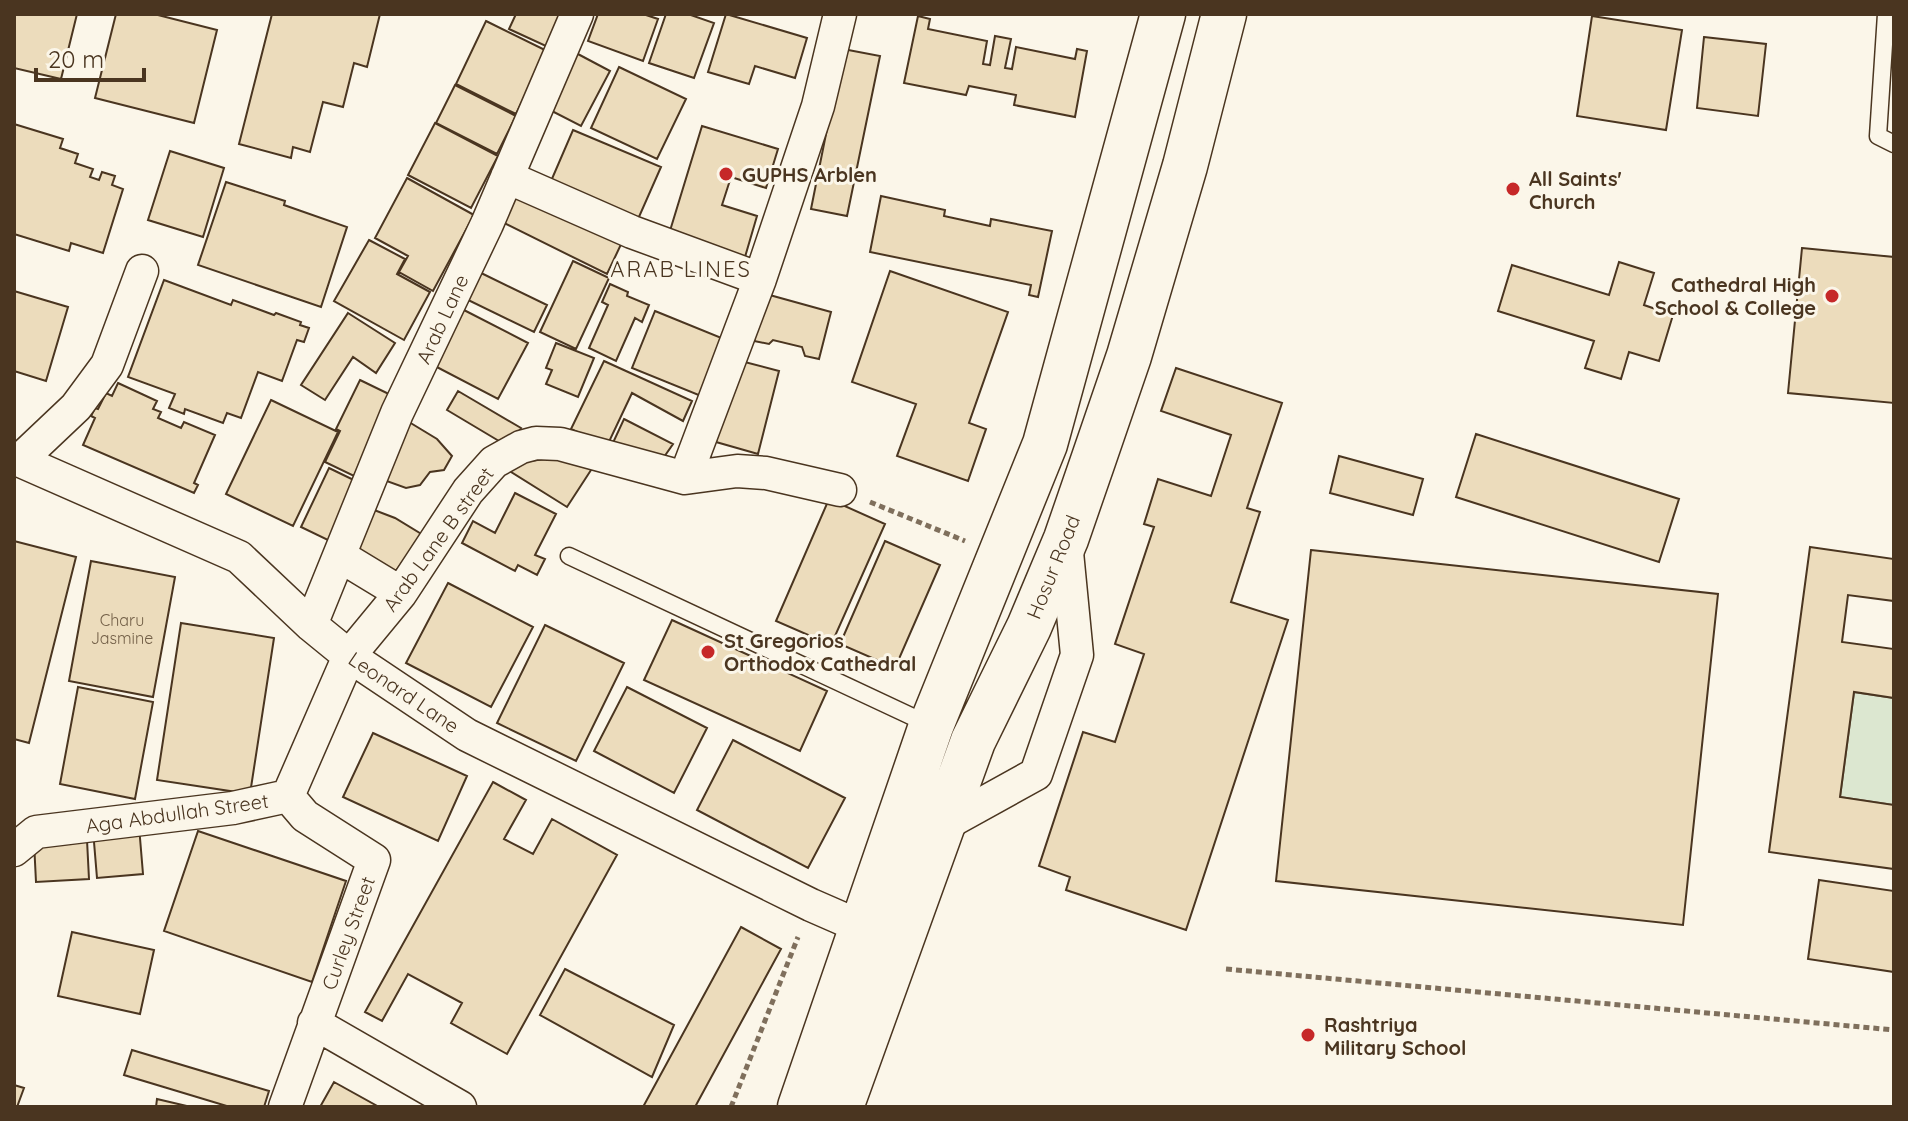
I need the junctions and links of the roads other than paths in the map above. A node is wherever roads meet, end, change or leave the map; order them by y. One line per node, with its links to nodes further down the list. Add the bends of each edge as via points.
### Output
1 (577, 14): 8 (street, Arab Lane)
2 (840, 14): 10 (street, via 818,106)
3 (1163, 14): 20 (main road, Hosur Road, via 1045,444)
4 (1224, 14): 14 (main road, Hosur Road, via 1129,356)
5 (1886, 14): 6 (lane)
6 (1889, 47): 7 (lane, via 1878,136)
7 (1894, 144)
8 (507, 177): 10 (street, via 632,232); 15 (street, Arab Lane, via 397,413)
9 (142, 271): 11 (street, via 107,365 76,407)
10 (760, 279): 12 (street)
11 (17, 459): 18 (street, Leonard Lane, via 239,557)
12 (685, 478): 13 (street, Arab Lane B street, via 766,473); 17 (street, Arab Lane B street, via 560,444 521,447 494,462 468,491)
13 (840, 490)
14 (1066, 539): 22 (main road, Hosur Road, via 973,741); 22 (street, via 1077,655 1036,774)
15 (340, 556): 17 (street); 18 (street, Arab Lane)
16 (569, 556): 20 (lane)
17 (401, 593): 19 (street, Arab Lane B street)
18 (311, 625): 19 (street, Leonard Lane)
19 (349, 656): 21 (street, Aga Abdullah Street); 24 (street, Leonard Lane, via 467,735)
20 (931, 726): 24 (main road, Hosur Road)
21 (288, 796): 23 (street, Aga Abdullah Street, via 233,808 36,832); 25 (street, Curley Street, via 305,816 374,860)
22 (942, 826): 24 (main road, Hosur Road)
23 (14, 850)
24 (880, 935): 28 (main road, Hosur Road); 29 (main road, Hosur Road)
25 (314, 1023): 26 (street, Curley Street); 27 (street)
26 (285, 1107)
27 (460, 1107)
28 (800, 1107)
29 (841, 1107)

